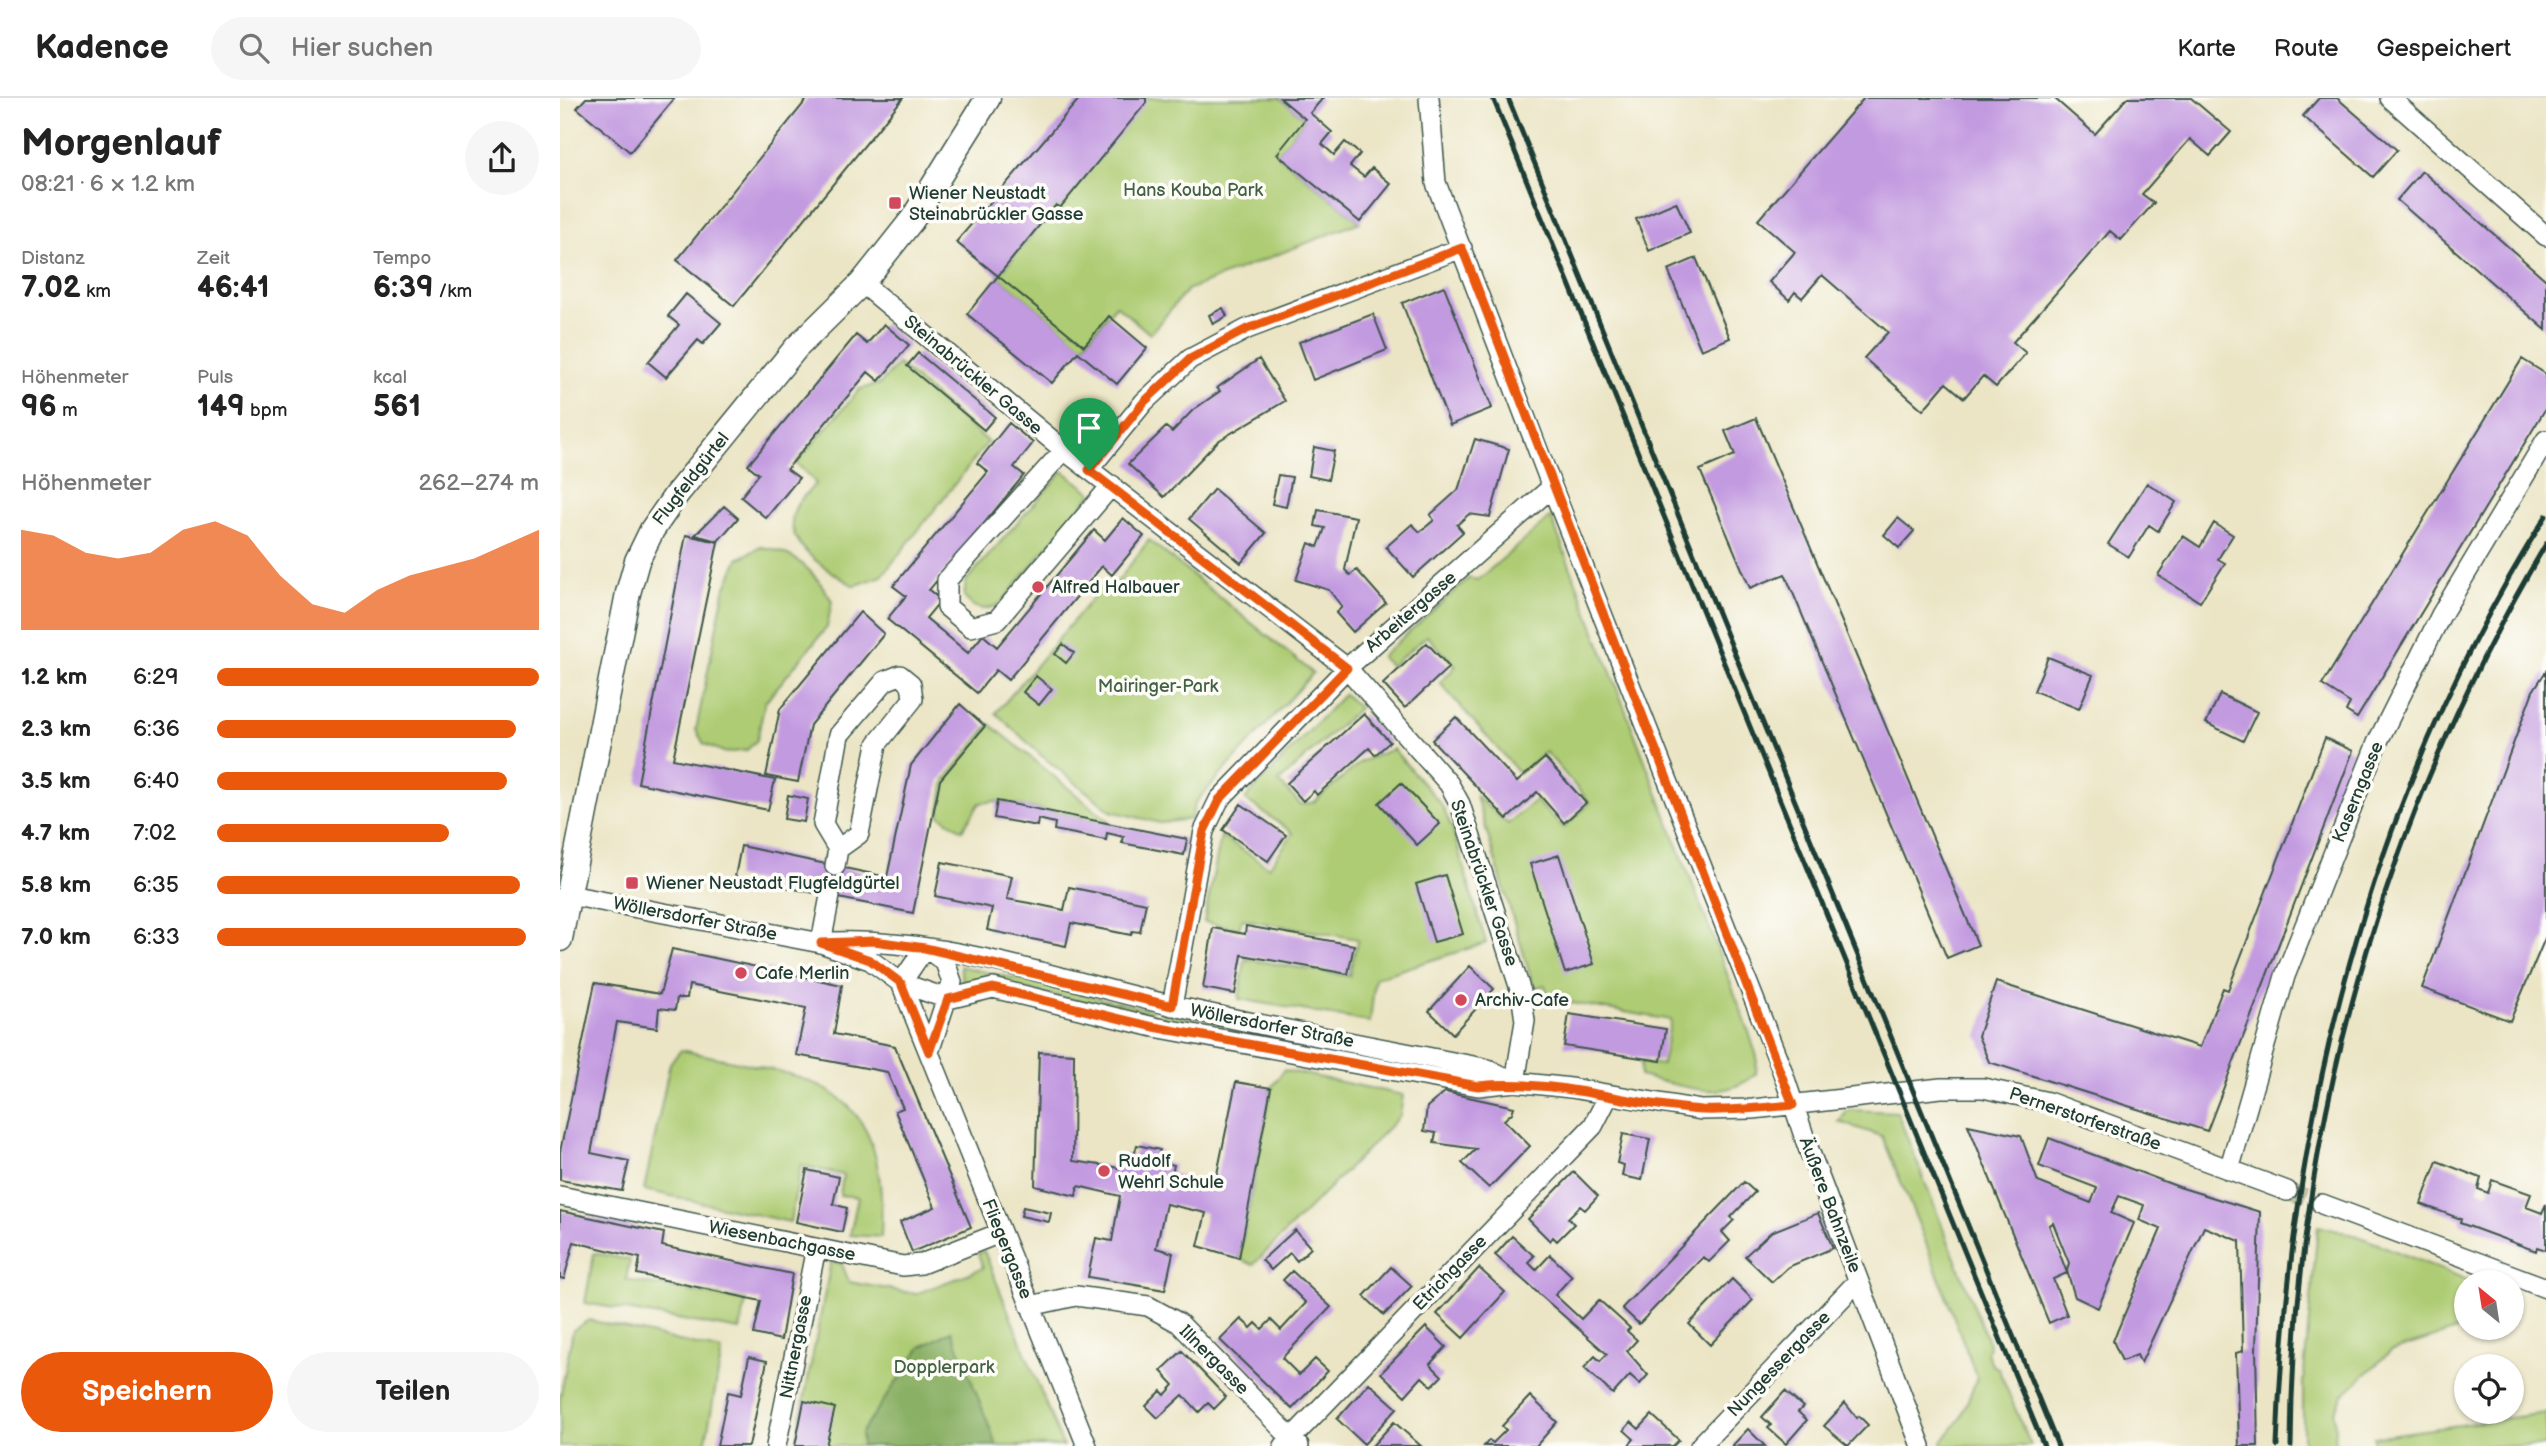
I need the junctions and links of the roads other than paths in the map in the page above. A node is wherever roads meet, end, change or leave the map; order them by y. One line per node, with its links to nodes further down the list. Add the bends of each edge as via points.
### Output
1 (988, 98): 6 (street, Flugfeldgürtel, via 912,220)
2 (1429, 98): 5 (street, Äußere Bahnzeile, via 1436,183)
3 (2389, 98): 4 (street)
4 (2546, 236)
5 (1462, 248): 9 (street, via 1247,329 1190,359 1144,402); 11 (street, Äußere Bahnzeile)
6 (862, 283): 8 (street, Steinabrückler Gasse); 14 (street, Flugfeldgürtel, via 796,348 676,495 647,540 628,593)
7 (2546, 440): 26 (street, Kaserngasse, via 2441,615 2377,743 2285,976)
8 (1063, 450): 9 (street, Steinabrückler Gasse); 10 (street, via 947,580 947,607 971,627 997,620)
9 (1089, 470): 10 (street, Steinabrückler Gasse)
10 (1112, 485): 12 (street, Steinabrückler Gasse)
11 (1552, 488): 12 (street, Arbeitergasse); 25 (street, Äußere Bahnzeile)
12 (1347, 668): 21 (street, Arbeitergasse, via 1219,800 1204,831); 23 (street, Steinabrückler Gasse, via 1449,784 1460,804 1521,992 1525,1021)
13 (836, 858): 13 (street, via 859,834 877,744 913,699 911,684 900,675 885,681 839,735 823,824)
14 (569, 895): 16 (street, Flugfeldgürtel); 17 (street, Wöllersdorfer Straße)
15 (830, 896): 17 (street)
16 (560, 939)
17 (821, 943): 18 (street, Wöllersdorfer Straße, via 874,941); 19 (street, Wöllersdorfer Straße, via 870,960)
18 (925, 948): 19 (street); 20 (street, via 944,962 953,982); 21 (street, Wöllersdorfer Straße)
19 (901, 983): 20 (street, Wöllersdorfer Straße); 22 (street, Fliegergasse)
20 (948, 999): 22 (street); 23 (street, Wöllersdorfer Straße, via 993,988 1154,1027 1478,1086)
21 (1172, 1006): 23 (street, Wöllersdorfer Straße, via 1488,1069)
22 (929, 1052): 30 (street, Fliegergasse)
23 (1515, 1082): 24 (street, Wöllersdorfer Straße)
24 (1609, 1095): 25 (street, Wöllersdorfer Straße, via 1701,1110); 35 (street, Etrichgasse, via 1593,1126)
25 (1793, 1105): 26 (street, Pernerstorferstraße, via 1941,1088 2014,1092); 32 (street, Äußere Bahnzeile)
26 (2229, 1170): 27 (street, Pernerstorferstraße)
27 (2287, 1191)
28 (560, 1196): 31 (street, Wiesenbachgasse)
29 (2322, 1204): 33 (street)
30 (1000, 1233): 31 (street, Wiesenbachgasse, via 921,1264 903,1266); 34 (street, Fliegergasse)
31 (816, 1248): 36 (street, Nittnergasse)
32 (1858, 1281): 38 (street, Nungessergasse); 39 (street, Äußere Bahnzeile)
33 (2546, 1288)
34 (1030, 1306): 35 (street, Illnergasse, via 1076,1296 1148,1306 1179,1323); 37 (street, Fliegergasse)
35 (1291, 1443)
36 (776, 1446)
37 (1087, 1446)
38 (1700, 1446)
39 (1922, 1446)

